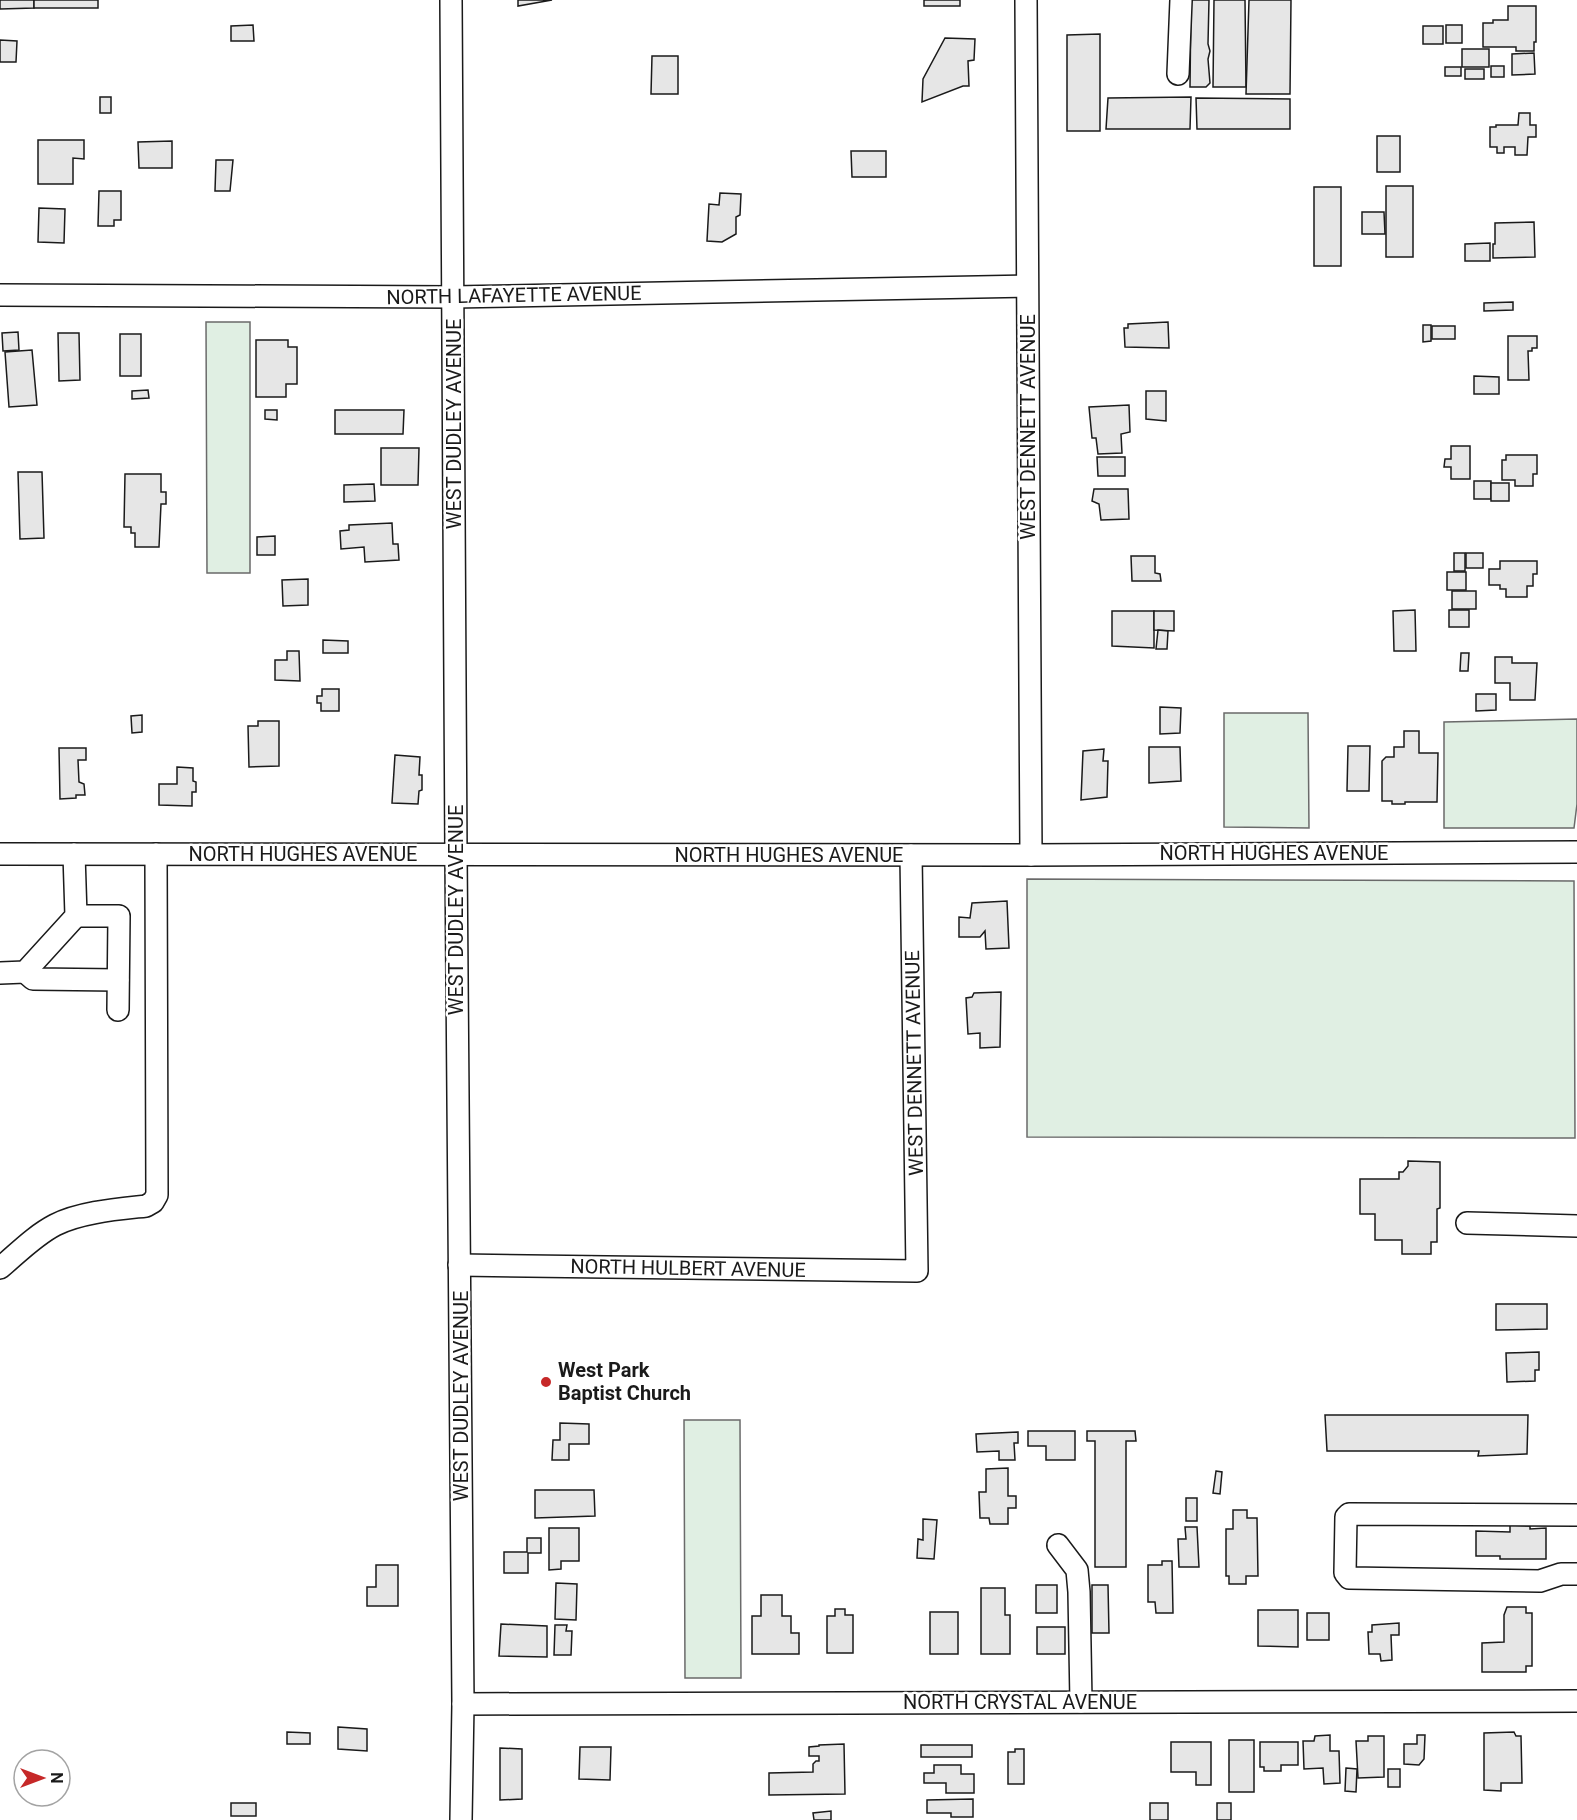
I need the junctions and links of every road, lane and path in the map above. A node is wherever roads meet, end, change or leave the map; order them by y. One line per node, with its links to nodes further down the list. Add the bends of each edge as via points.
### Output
1 (451, 0): 7 (street, WEST DUDLEY AVENUE)
2 (1026, 0): 5 (street, WEST DENNETT AVENUE)
3 (1181, 0): 4 (street)
4 (1178, 74)
5 (1027, 286): 7 (street, NORTH LAFAYETTE AVENUE); 14 (street, WEST DENNETT AVENUE)
6 (0, 295): 7 (street, NORTH LAFAYETTE AVENUE)
7 (453, 297): 12 (street, WEST DUDLEY AVENUE)
8 (1577, 852): 14 (street, NORTH HUGHES AVENUE)
9 (0, 854): 10 (street, NORTH HUGHES AVENUE)
10 (74, 854): 11 (street, NORTH HUGHES AVENUE); 15 (street)
11 (156, 854): 12 (street, NORTH HUGHES AVENUE); 23 (street, via 157,1195 146,1206 96,1212 56,1224)
12 (456, 855): 13 (street, NORTH HUGHES AVENUE); 22 (street, WEST DUDLEY AVENUE)
13 (911, 855): 14 (street, NORTH HUGHES AVENUE); 24 (street, WEST DENNETT AVENUE)
14 (1031, 855)
15 (76, 916): 16 (street); 18 (street, via 119,916)
16 (25, 972): 17 (street); 18 (street, via 33,980)
17 (0, 973)
18 (118, 981): 19 (street)
19 (118, 1010)
20 (1467, 1223): 21 (street)
21 (1577, 1226)
22 (459, 1265): 24 (street, NORTH HULBERT AVENUE); 30 (street, WEST DUDLEY AVENUE)
23 (0, 1268)
24 (917, 1271)
25 (1577, 1515): 27 (street, via 1350,1514 1346,1517 1345,1573 1350,1578 1540,1581)
26 (1058, 1545): 29 (street, via 1077,1570)
27 (1577, 1574)
28 (1577, 1701): 29 (street, NORTH CRYSTAL AVENUE)
29 (1081, 1702): 30 (street, NORTH CRYSTAL AVENUE)
30 (463, 1704): 31 (street, WEST DUDLEY AVENUE)
31 (461, 1820)

